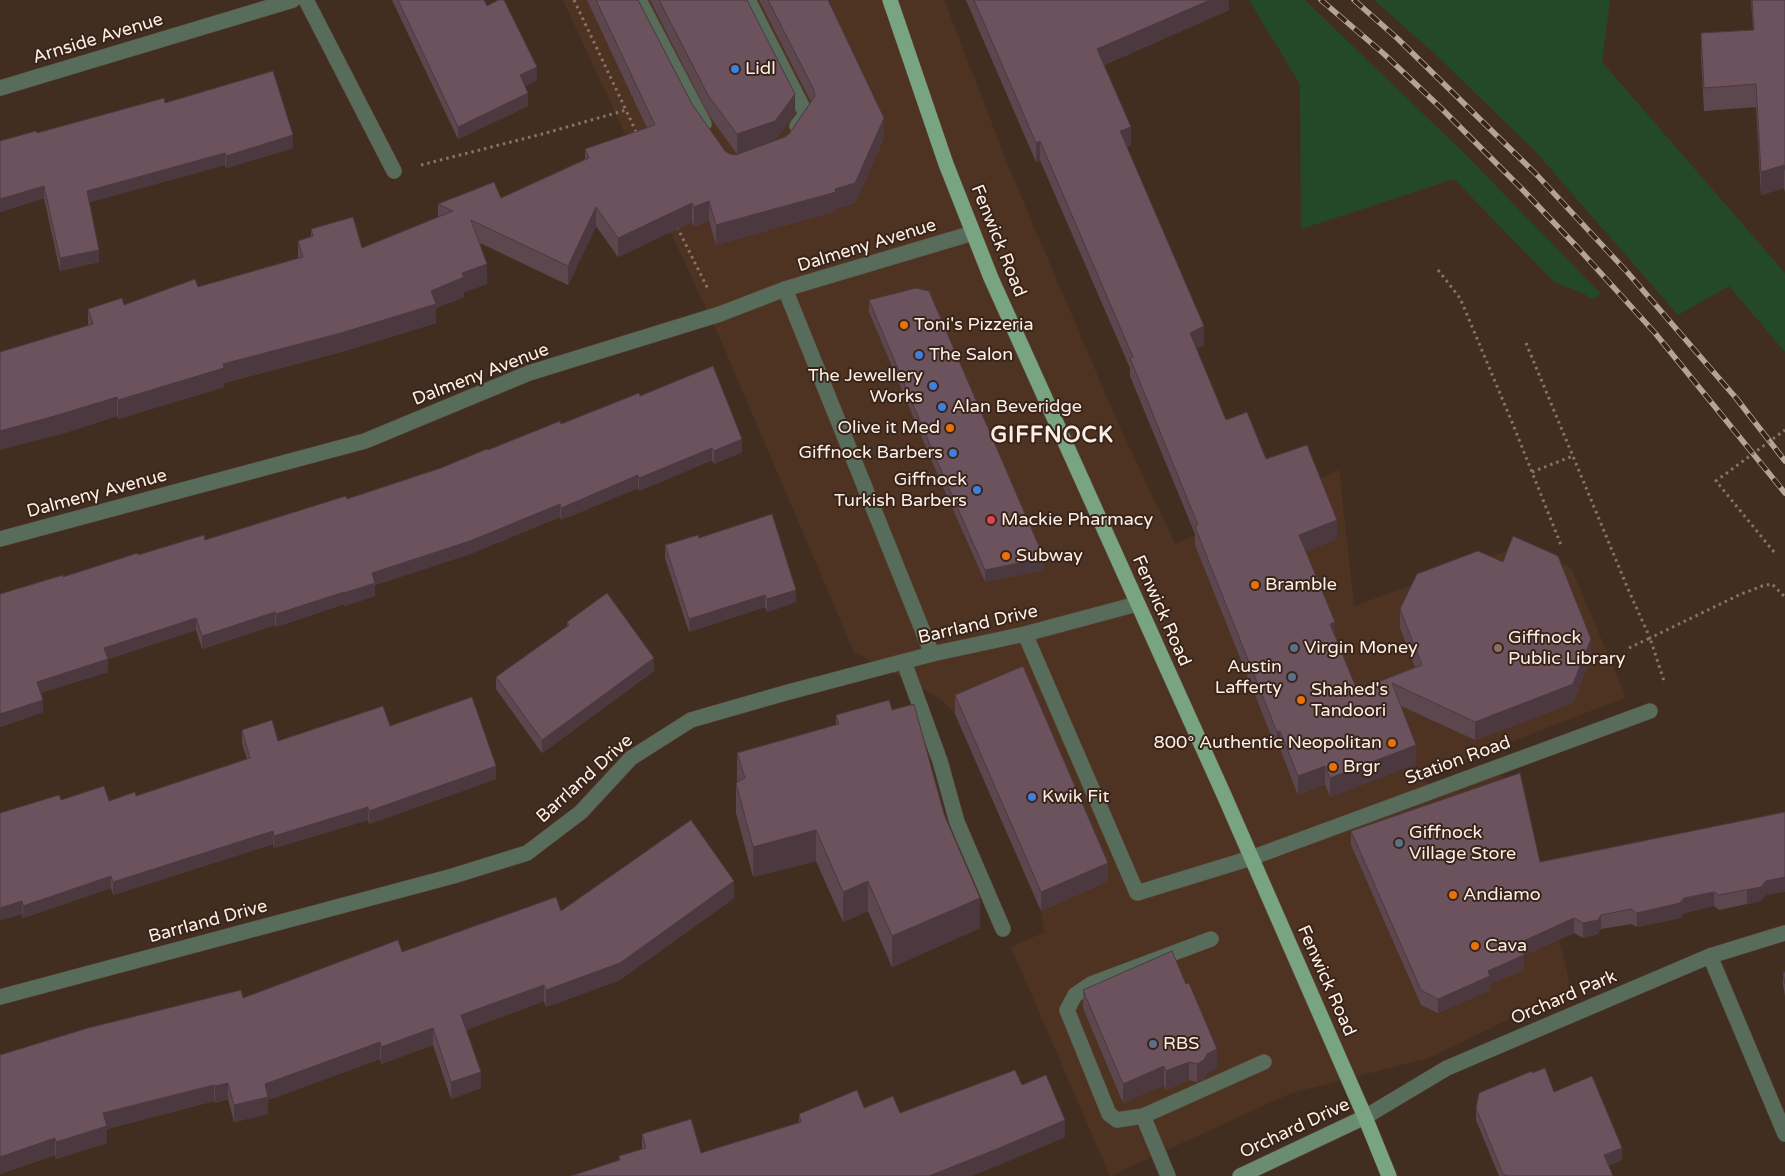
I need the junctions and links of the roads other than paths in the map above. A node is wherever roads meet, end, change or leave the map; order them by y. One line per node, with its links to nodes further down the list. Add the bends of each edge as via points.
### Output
1 (293, 0): 6 (street, Arnside Avenue)
2 (306, 0): 9 (street)
3 (639, 0): 7 (street, via 700,119)
4 (748, 0): 8 (street, via 806,114)
5 (890, 0): 10 (main road, Fenwick Road)
6 (0, 88)
7 (711, 134)
8 (786, 141)
9 (394, 172)
10 (973, 233): 11 (street, Dalmeny Avenue); 13 (main road, Fenwick Road)
11 (785, 289): 12 (street, Dalmeny Avenue, via 720,314 529,373 365,441); 15 (street)
12 (0, 539)
13 (1137, 604): 14 (street, Barrland Drive); 18 (main road, Fenwick Road)
14 (1025, 634): 15 (street, Barrland Drive); 18 (street, Station Road, via 1137,892)
15 (932, 654): 16 (street, Barrland Drive)
16 (904, 662): 19 (street, via 940,761 957,822); 23 (street, Barrland Drive, via 691,720 631,758 582,812 527,853 453,876)
17 (1650, 711): 18 (street, Station Road)
18 (1251, 858): 26 (main road, Fenwick Road)
19 (1003, 928)
20 (1785, 933): 22 (street, Orchard Park)
21 (1210, 939): 25 (street, via 1091,984 1075,995 1067,1010 1109,1114 1117,1120)
22 (1710, 956): 26 (street, Orchard Park, via 1447,1068); 27 (street)
23 (0, 997)
24 (1264, 1062): 25 (street)
25 (1143, 1116): 28 (street)
26 (1366, 1117): 29 (street, Orchard Drive); 30 (main road, Fenwick Road)
27 (1785, 1134)
28 (1168, 1176)
29 (1240, 1176)
30 (1389, 1176)

